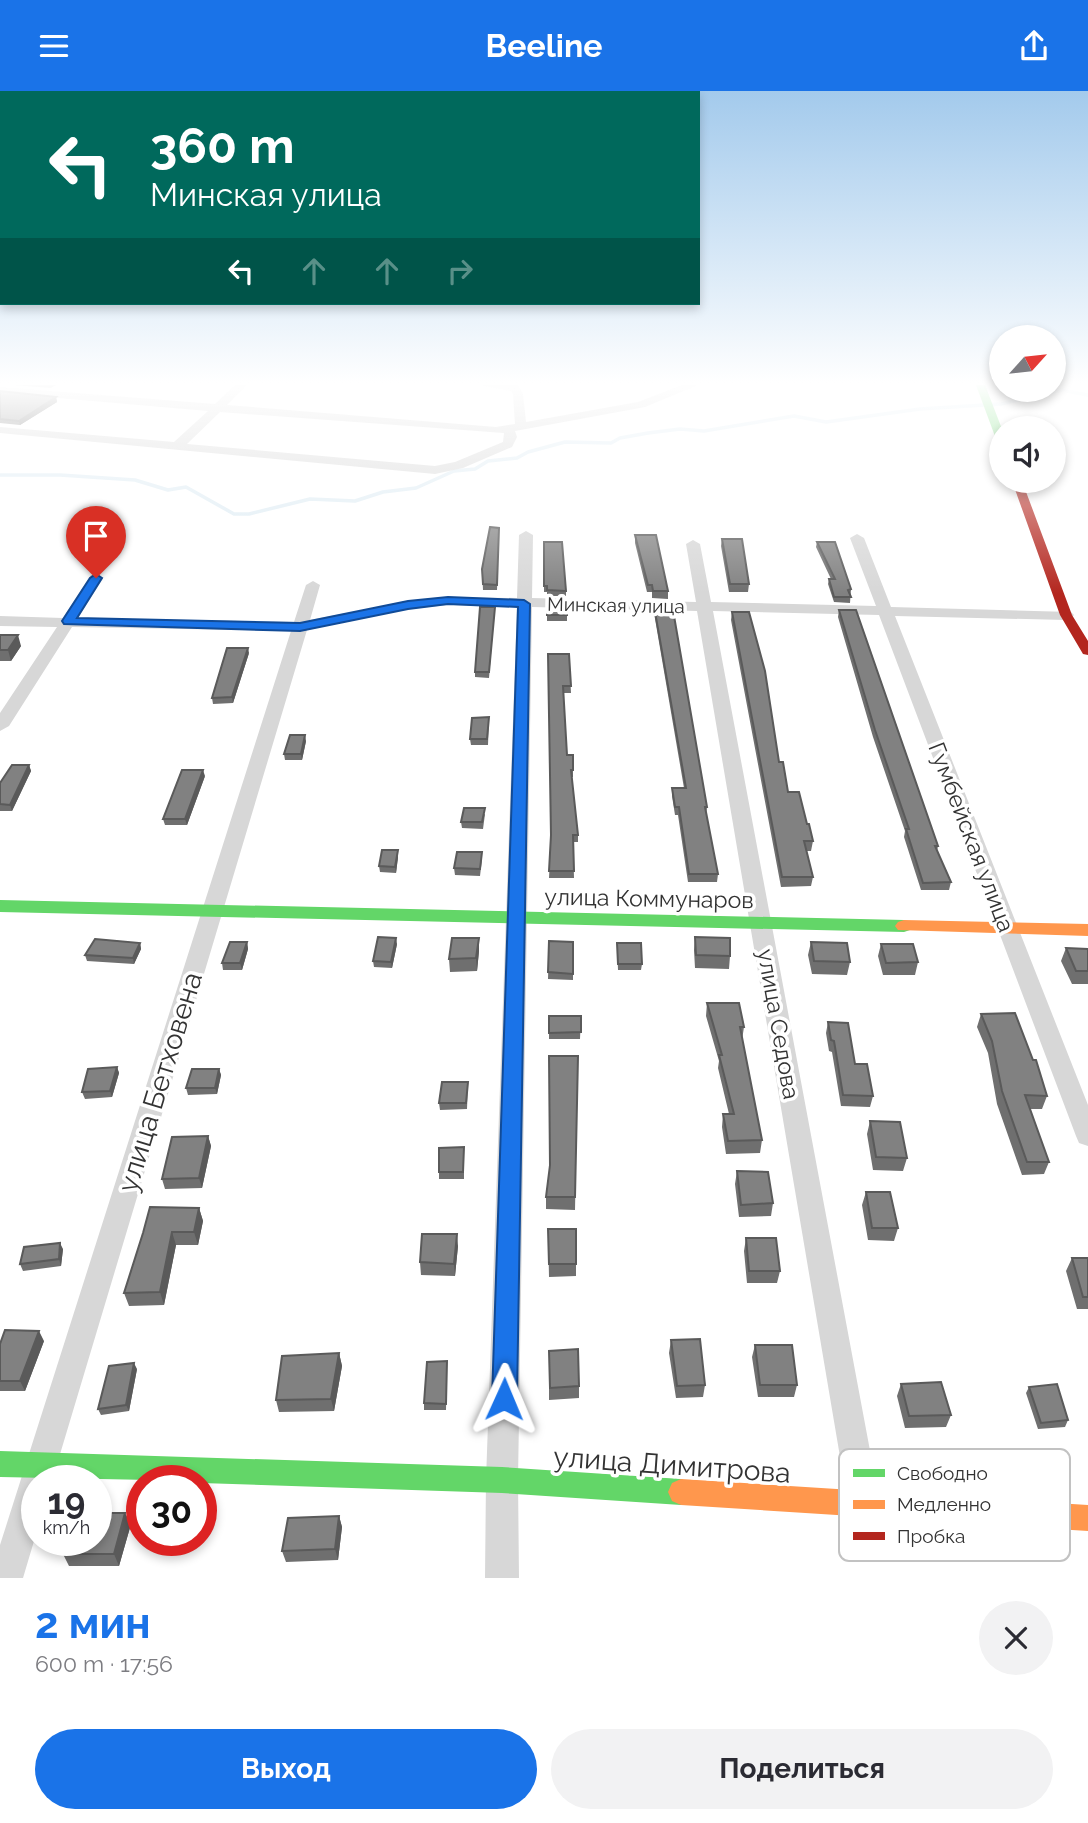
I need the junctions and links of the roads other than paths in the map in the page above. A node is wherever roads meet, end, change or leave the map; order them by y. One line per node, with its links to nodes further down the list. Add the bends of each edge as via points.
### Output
1 (267, 454): 2 (street, via 435,470)
2 (484, 454)
3 (1021, 493): 12 (street)
4 (526, 535): 9 (street)
5 (858, 538): 11 (street, Гумбейская улица)
6 (693, 544): 10 (street, улица Седова)
7 (96, 578): 14 (street)
8 (313, 585): 15 (street, улица Бетховена)
9 (524, 604): 10 (street, Минская улица); 15 (street, Минская улица, via 448,600); 20 (street)
10 (704, 606): 11 (street, Минская улица); 21 (street, улица Седова)
11 (885, 610): 12 (street, Минская улица); 22 (street, Гумбейская улица)
12 (1066, 615): 16 (street)
13 (0, 621): 14 (street, Минская улица)
14 (68, 621): 15 (street, Минская улица); 17 (street)
15 (300, 627): 19 (street, улица Бетховена)
16 (1088, 651)
17 (0, 726)
18 (0, 906): 19 (street, улица Коммунаров)
19 (212, 911): 20 (street, улица Коммунаров); 27 (street, улица Бетховена)
20 (516, 918): 21 (street, улица Коммунаров); 28 (street)
21 (761, 923): 22 (street, улица Коммунаров); 25 (street, улица Седова)
22 (1006, 929): 23 (street, улица Коммунаров); 24 (street, Гумбейская улица)
23 (1088, 930)
24 (1087, 1130)
25 (854, 1449)
26 (0, 1464): 27 (street, улица Димитрова)
27 (41, 1464): 28 (street, улица Димитрова); 32 (street, улица Бетховена)
28 (502, 1480): 29 (street, улица Димитрова); 33 (street)
29 (839, 1502)
30 (1070, 1517): 31 (street, улица Димитрова)
31 (1088, 1518)
32 (6, 1578)
33 (502, 1578)

